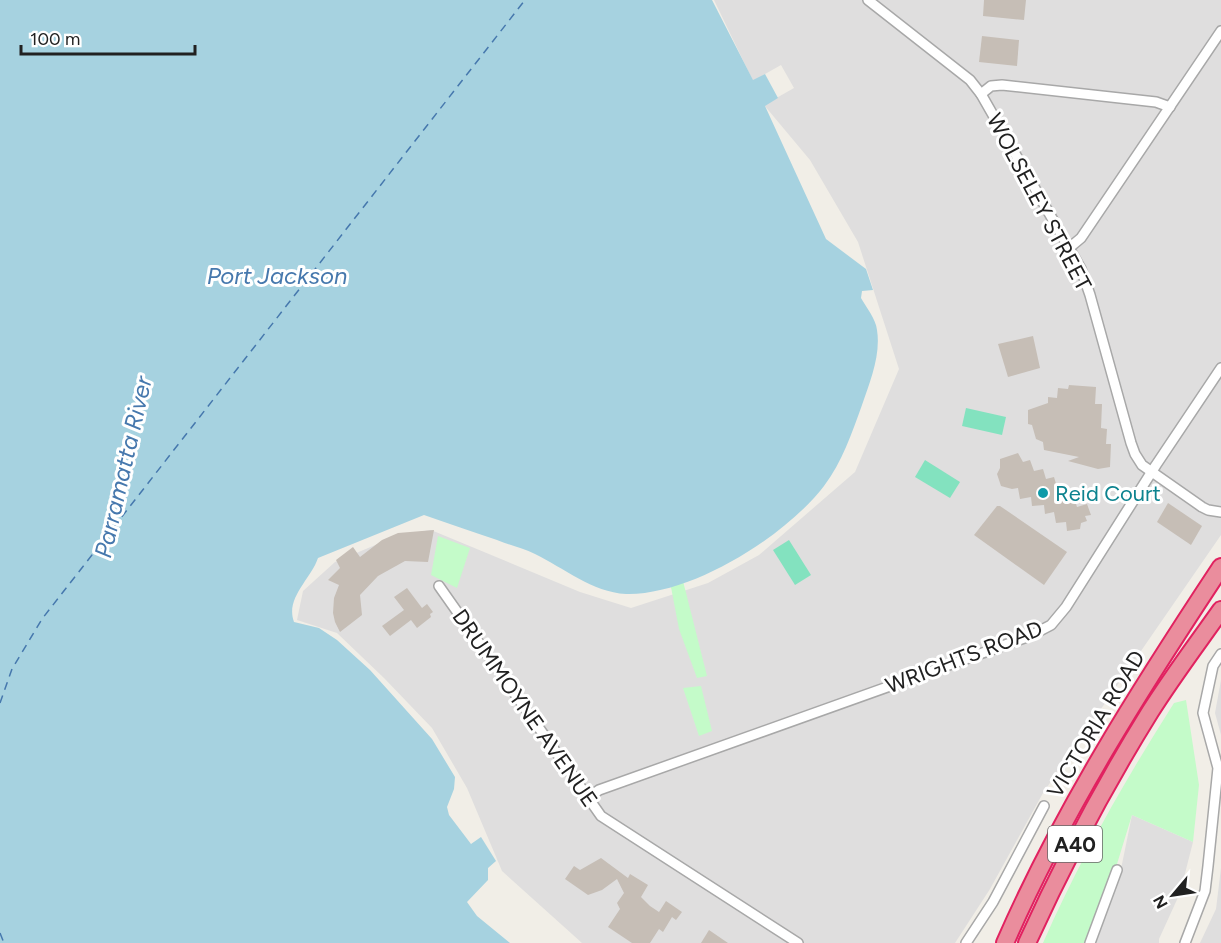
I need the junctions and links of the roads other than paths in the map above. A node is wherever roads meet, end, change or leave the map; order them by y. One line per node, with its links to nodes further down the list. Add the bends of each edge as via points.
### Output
1 (868, 0): 3 (street, WOLSELEY STREET, via 970,80)
2 (1221, 31): 4 (street)
3 (981, 94): 4 (street, via 991,86 1002,85 1156,102); 5 (street, WOLSELEY STREET)
4 (1170, 107): 5 (street, via 1081,238)
5 (1070, 248): 7 (street, WOLSELEY STREET, via 1090,295 1135,454)
6 (1221, 368): 7 (street, WRIGHTS ROAD)
7 (1151, 473): 8 (street, WOLSELEY STREET, via 1202,507); 13 (street, WRIGHTS ROAD, via 1061,615 1046,628 599,790)
8 (1221, 512)
9 (1221, 567): 18 (highway, VICTORIA ROAD / A40, via 1071,807)
10 (439, 586): 13 (street, DRUMMOYNE AVENUE)
11 (1221, 610): 19 (highway, VICTORIA ROAD / A40, via 1129,748 1049,894)
12 (1221, 654): 21 (street, via 1213,666 1203,713 1218,768 1205,891)
13 (589, 797): 16 (street, DRUMMOYNE AVENUE, via 602,816)
14 (1044, 806): 17 (street, via 993,902)
15 (1117, 870): 20 (street)
16 (798, 943)
17 (966, 943)
18 (1005, 943)
19 (1027, 943)
20 (1090, 943)
21 (1185, 943)

